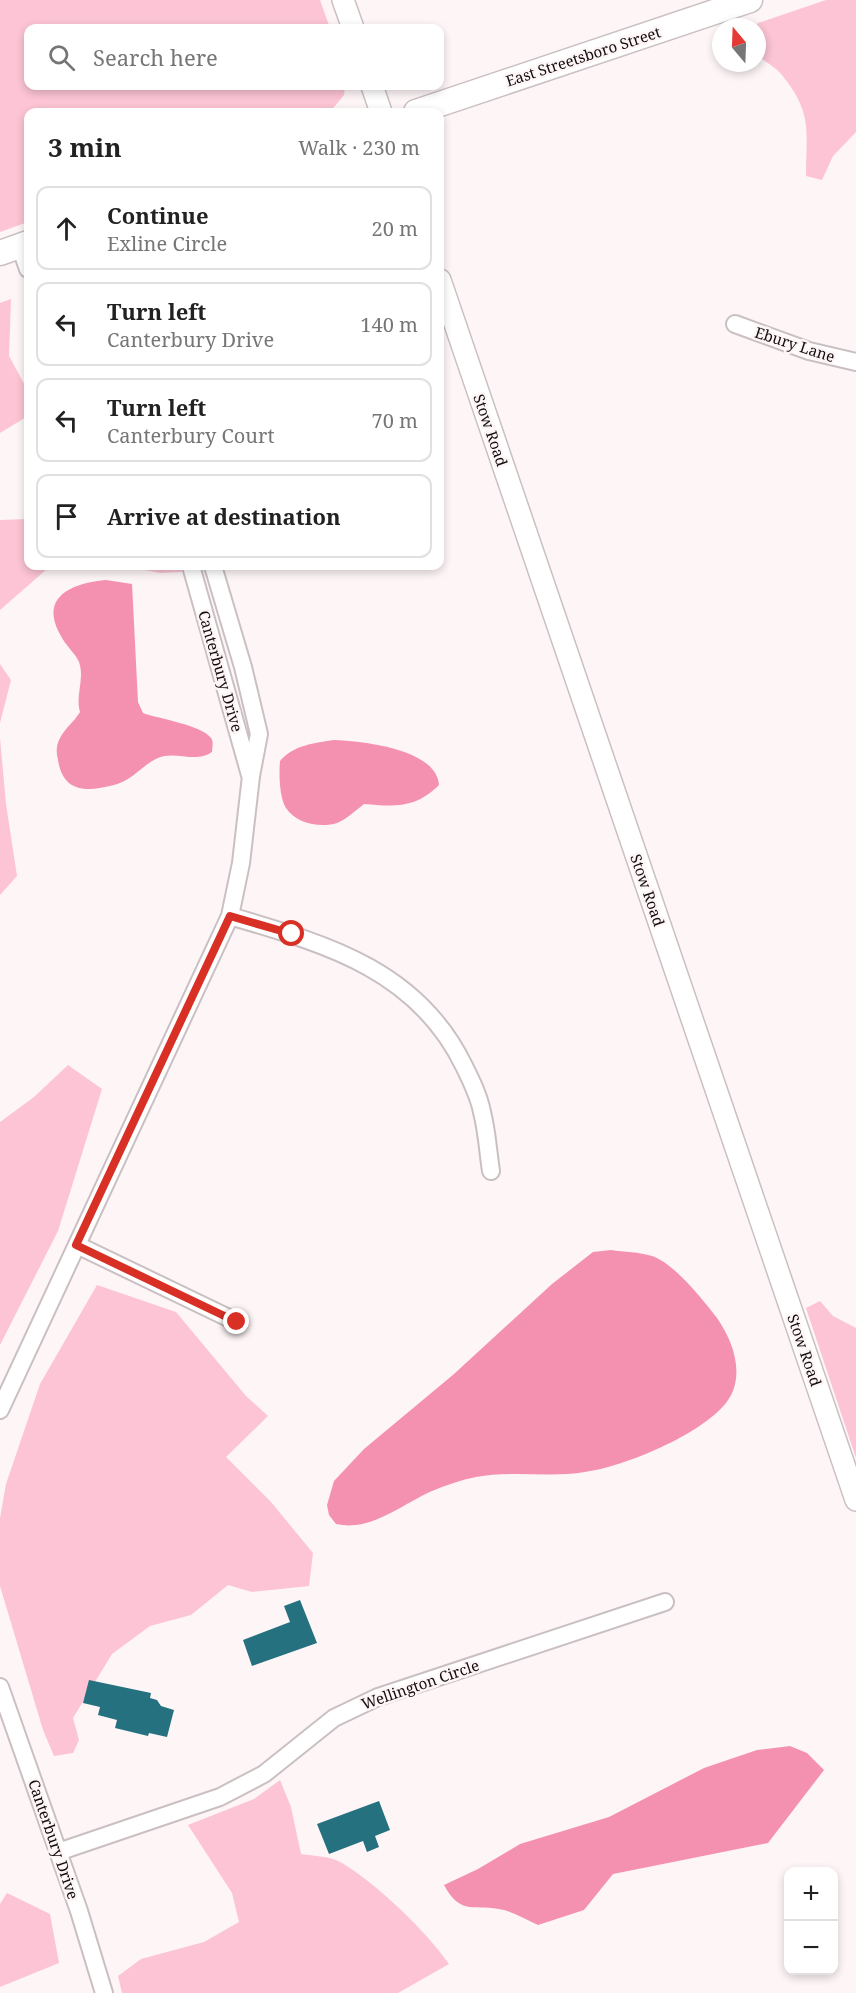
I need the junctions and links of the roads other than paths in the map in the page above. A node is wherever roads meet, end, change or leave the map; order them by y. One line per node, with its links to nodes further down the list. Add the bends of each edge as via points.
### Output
1 (343, 0): 3 (street)
2 (750, 0): 6 (main road, East Streetsboro Street)
3 (352, 24)
4 (373, 90): 5 (street)
5 (380, 108)
6 (428, 108)
7 (16, 248): 8 (street)
8 (24, 262)
9 (444, 292): 22 (street, Stow Road)
10 (735, 324): 11 (street, Ebury Lane, via 809,351)
11 (856, 362)
12 (214, 570): 13 (street); 14 (street, Canterbury Drive)
13 (193, 573): 15 (street, Canterbury Drive)
14 (243, 667): 15 (street); 16 (street, Canterbury Drive, via 259,734)
15 (222, 673): 16 (street, Canterbury Drive)
16 (250, 776): 17 (street, Canterbury Drive)
17 (230, 916): 18 (street, via 292,934 363,962 425,1010 457,1051 473,1084 482,1111); 19 (street, Canterbury Drive)
18 (491, 1171)
19 (76, 1245): 20 (street); 21 (street, Canterbury Drive)
20 (237, 1322)
21 (0, 1410)
22 (856, 1500)
23 (665, 1602): 25 (street, Wellington Circle, via 378,1697 334,1718 243,1786)
24 (0, 1687): 25 (street, Canterbury Drive)
25 (58, 1852): 26 (street, Canterbury Drive)
26 (104, 1993)

